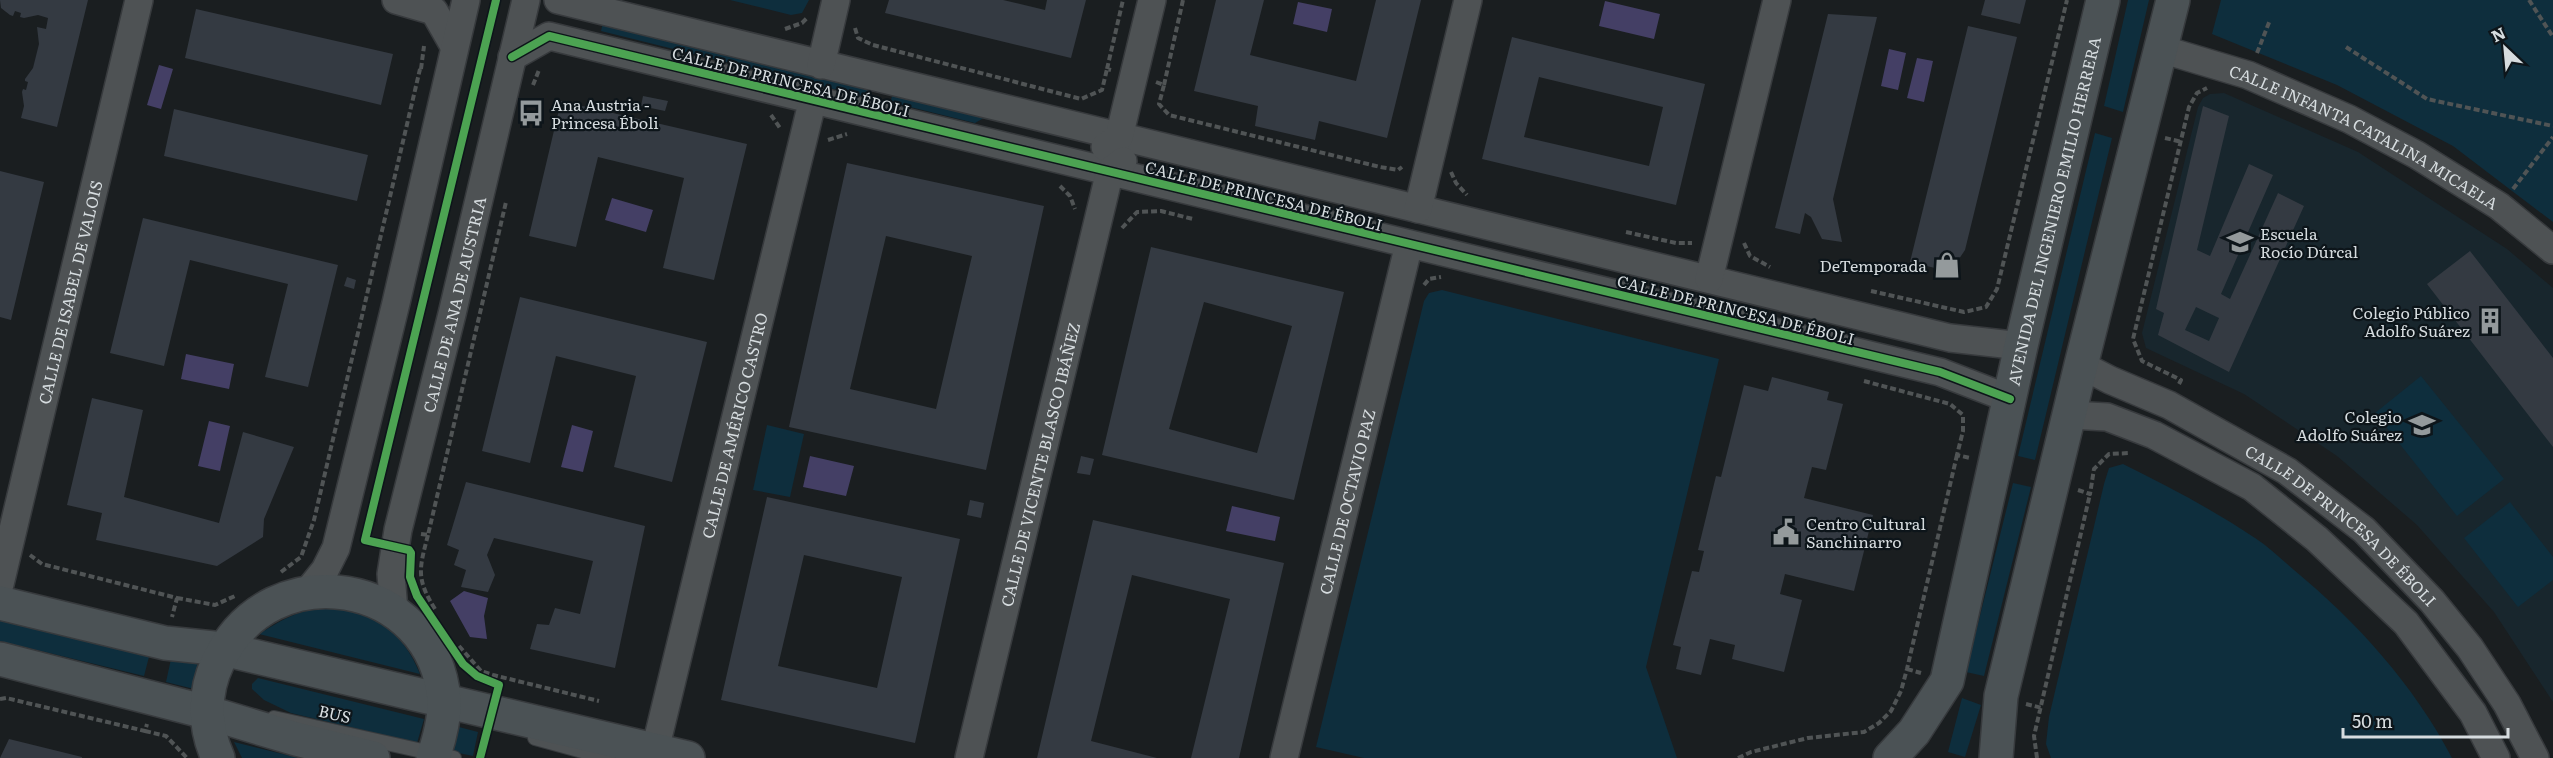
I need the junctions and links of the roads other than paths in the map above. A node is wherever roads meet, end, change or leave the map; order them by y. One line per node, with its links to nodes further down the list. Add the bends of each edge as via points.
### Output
1 (140, 0): 29 (street, CALLE DE ISABEL DE VALOIS)
2 (396, 0): 12 (street, via 434,11)
3 (466, 0): 12 (street)
4 (526, 0): 14 (street, CALLE DE ANA DE AUSTRIA)
5 (558, 0): 15 (street, CALLE DE PRINCESA DE ÉBOLI)
6 (1152, 0): 17 (street)
7 (1468, 0): 21 (street)
8 (1777, 0): 24 (street)
9 (2103, 0): 25 (street, AVENIDA DEL INGENIERO EMILIO HERRERA)
10 (2173, 0): 13 (street)
11 (829, 4): 15 (street)
12 (454, 46): 30 (street, via 336,548)
13 (2161, 50): 23 (street, CALLE INFANTA CATALINA MICAELA, via 2248,75 2349,119 2499,206); 26 (street)
14 (512, 57): 16 (street, CALLE DE PRINCESA DE ÉBOLI, via 549,36); 32 (street, CALLE DE ANA DE AUSTRIA, via 394,546 391,592)
15 (821, 65): 17 (street, CALLE DE PRINCESA DE ÉBOLI)
16 (813, 99): 18 (street, CALLE DE PRINCESA DE ÉBOLI); 38 (street, CALLE DE AMÉRICO CASTRO)
17 (1119, 137): 18 (street, CALLE DE PRINCESA DE ÉBOLI, via 1098,152 1020,133); 19 (street, CALLE DE PRINCESA DE ÉBOLI)
18 (980, 140): 20 (street, CALLE DE PRINCESA DE ÉBOLI)
19 (1234, 165): 20 (street, CALLE DE PRINCESA DE ÉBOLI, via 1186,170 1129,156); 21 (street, CALLE DE PRINCESA DE ÉBOLI)
20 (1110, 171): 22 (street, CALLE DE PRINCESA DE ÉBOLI); 44 (street, CALLE DE VICENTE BLASCO IBÁÑEZ)
21 (1418, 209): 24 (street, CALLE DE PRINCESA DE ÉBOLI)
22 (1408, 244): 27 (street, CALLE DE PRINCESA DE ÉBOLI, via 1940,372); 45 (street, CALLE DE OCTAVIO PAZ)
23 (2553, 250)
24 (1709, 279): 25 (street, CALLE DE PRINCESA DE ÉBOLI, via 1950,338)
25 (2020, 346): 27 (street, AVENIDA DEL INGENIERO EMILIO HERRERA)
26 (2081, 365): 28 (street); 49 (street, CALLE DE PRINCESA DE ÉBOLI, via 2169,405 2287,471 2364,530 2432,601 2470,648 2507,704)
27 (2010, 399): 46 (street, AVENIDA DEL INGENIERO EMILIO HERRERA, via 1947,681 1914,732)
28 (2070, 415): 47 (street, via 2001,696); 48 (street, CALLE DE PRINCESA DE ÉBOLI, via 2107,417 2154,435 2252,487 2317,539 2406,623 2473,713)
29 (0, 584)
30 (309, 591): 32 (street, via 350,593); 33 (street, via 277,601 255,614)
31 (0, 603): 33 (street, via 165,643)
32 (405, 604): 35 (street, via 418,636 430,652)
33 (224, 649): 35 (street); 36 (street, via 210,677)
34 (0, 660): 36 (street)
35 (444, 702): 38 (street, via 496,721); 39 (street)
36 (206, 712): 39 (lane, BUS, via 297,722); 40 (street); 41 (street)
37 (522, 735): 42 (lane)
38 (655, 750): 43 (street)
39 (440, 756)
40 (218, 758)
41 (373, 758)
42 (608, 758)
43 (688, 758)
44 (969, 758)
45 (1284, 758)
46 (1890, 758)
47 (1996, 758)
48 (2496, 758)
49 (2535, 758)

